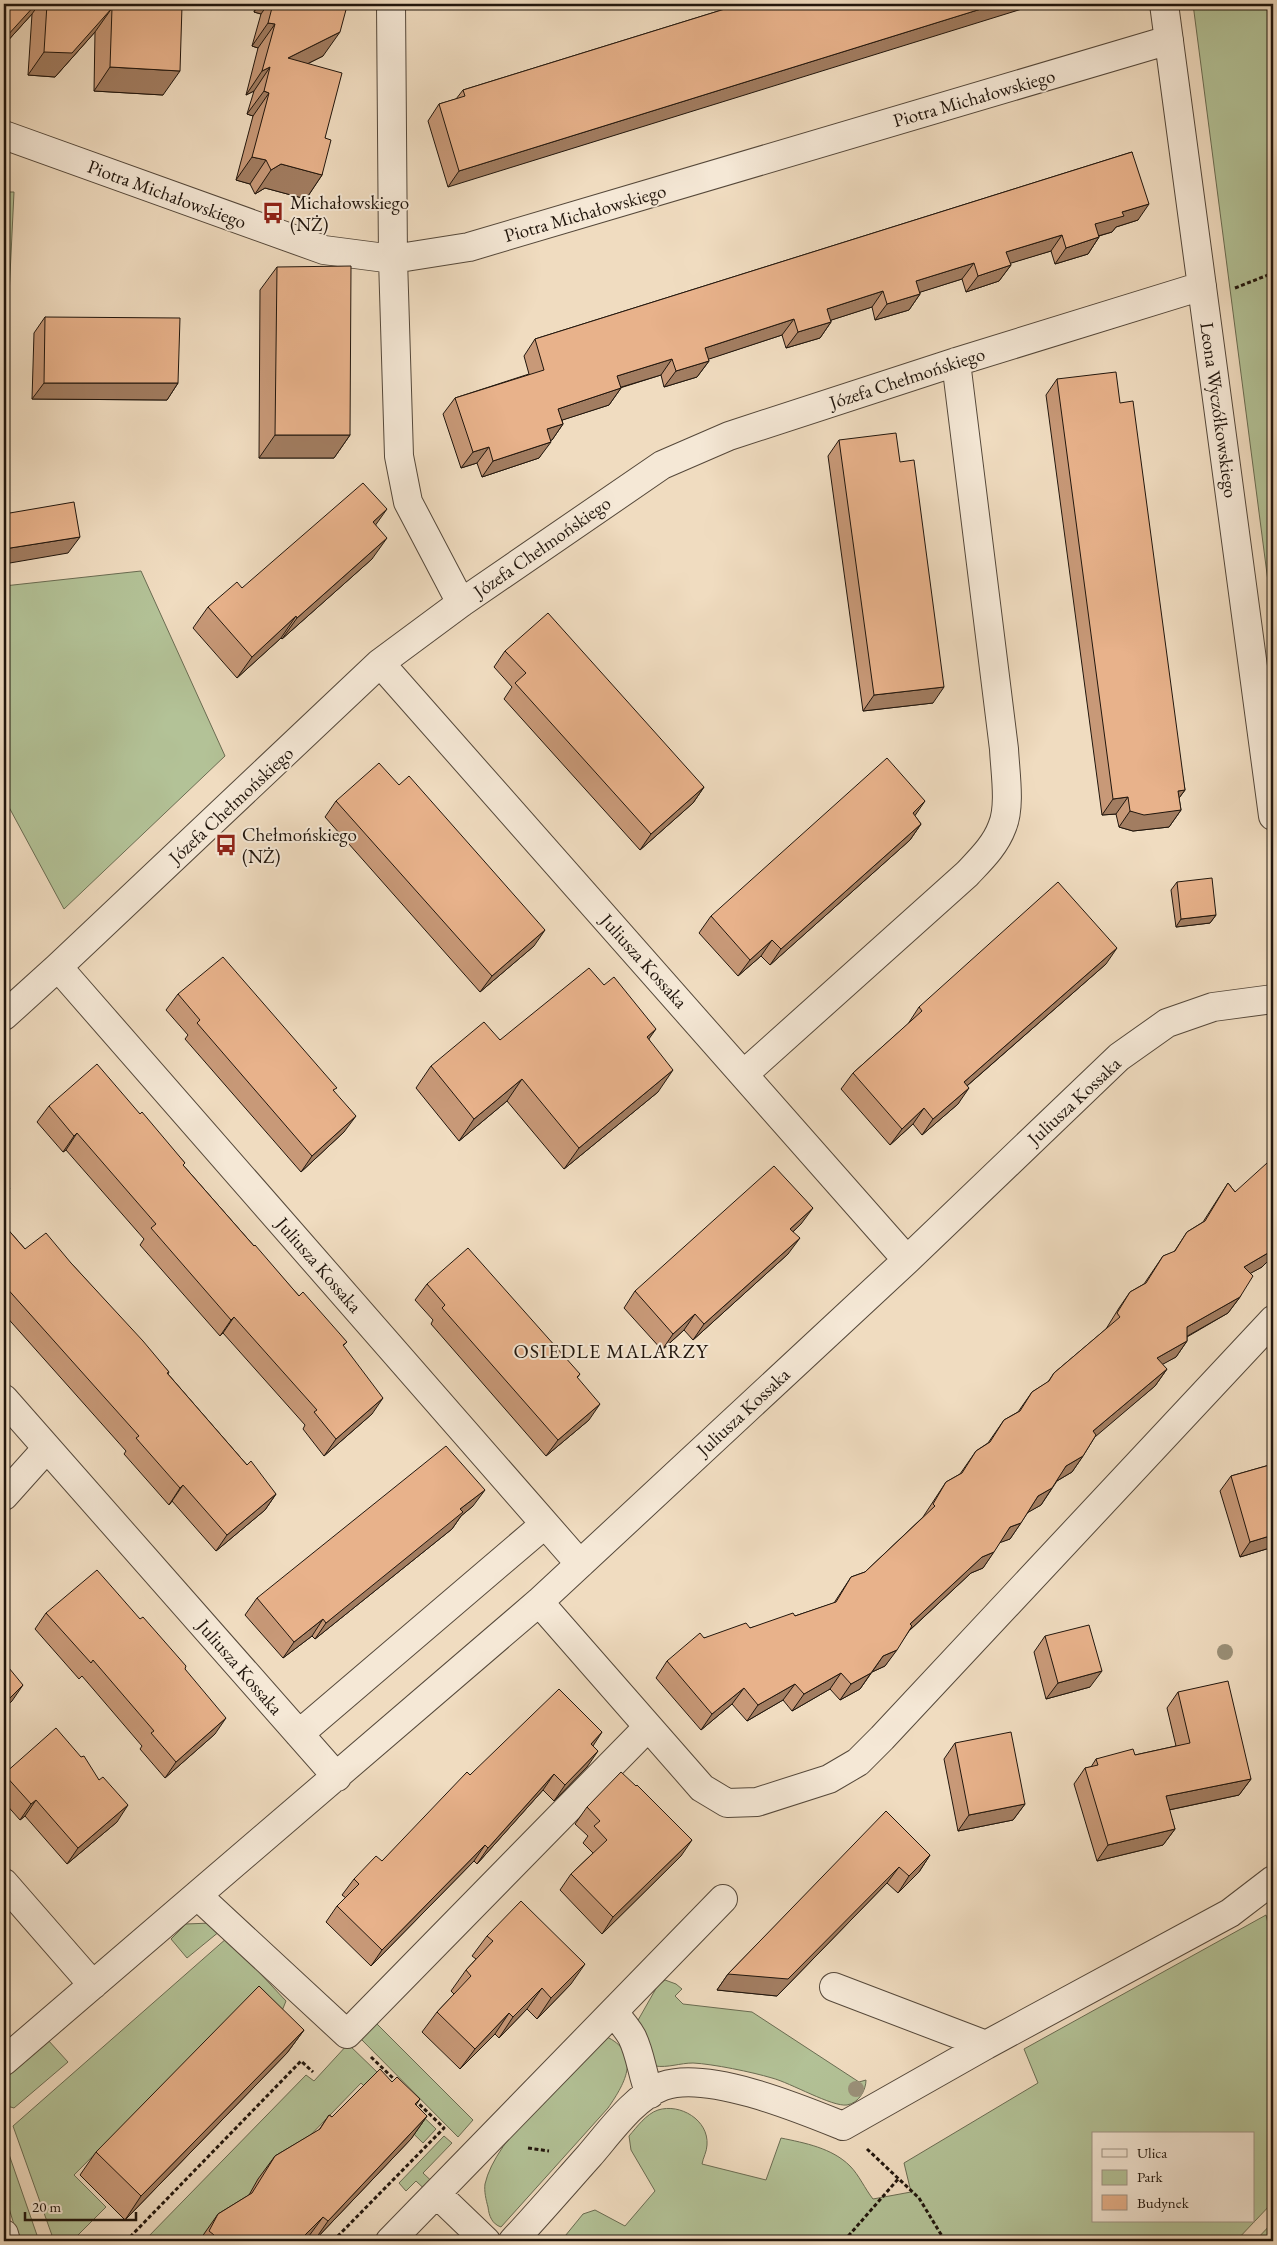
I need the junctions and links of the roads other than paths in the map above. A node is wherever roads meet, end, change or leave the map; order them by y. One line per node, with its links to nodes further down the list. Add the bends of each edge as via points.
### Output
1 (391, 4): 5 (street)
2 (1164, 4): 3 (street, Leona Wyczółkowskiego)
3 (1169, 40): 5 (street, Piotra Michałowskiego, via 469,247); 6 (street, Leona Wyczółkowskiego)
4 (4, 135): 5 (street, Piotra Michałowskiego, via 324,250)
5 (393, 259): 8 (street, via 398,456 408,502)
6 (1204, 293): 7 (street, Józefa Chełmońskiego); 10 (street, Leona Wyczółkowskiego)
7 (956, 362): 8 (street, Józefa Chełmońskiego, via 729,436 662,465); 14 (street, via 1004,749 1006,800 1003,826 988,852 966,874)
8 (462, 603): 9 (street, Józefa Chełmońskiego)
9 (380, 663): 11 (street, Józefa Chełmońskiego); 14 (street, Juliusza Kossaka)
10 (1273, 816)
11 (58, 967): 13 (street, Józefa Chełmońskiego); 20 (street, Juliusza Kossaka)
12 (1273, 999): 15 (street, Juliusza Kossaka, via 1213,1007 1167,1023 1119,1057)
13 (4, 1016)
14 (744, 1074): 15 (street, Juliusza Kossaka)
15 (907, 1260): 21 (street, Juliusza Kossaka)
16 (1273, 1320): 23 (street, via 858,1762 829,1779 757,1802 727,1803 702,1788)
17 (4, 1399): 18 (street, Juliusza Kossaka)
18 (47, 1448): 19 (street); 24 (street, Juliusza Kossaka)
19 (4, 1496)
20 (545, 1524): 21 (street, Juliusza Kossaka); 24 (street)
21 (580, 1564): 22 (street, Juliusza Kossaka)
22 (539, 1602): 23 (street); 25 (street, Juliusza Kossaka)
23 (648, 1727): 28 (street, via 347,2034)
24 (300, 1734): 25 (street, Juliusza Kossaka)
25 (337, 1777): 28 (street, Juliusza Kossaka)
26 (1273, 1880): 33 (street, via 1230,1913)
27 (4, 1883): 30 (street)
28 (198, 1896): 30 (street, Juliusza Kossaka)
29 (723, 1899): 32 (street)
30 (93, 1985): 34 (street, Juliusza Kossaka)
31 (834, 1987): 33 (street)
32 (612, 2012): 35 (street, via 632,2038); 36 (street)
33 (986, 2045): 35 (street, via 843,2126 777,2100 724,2087 683,2082 663,2086)
34 (4, 2060)
35 (650, 2094): 38 (street, via 636,2103 581,2165)
36 (436, 2194): 40 (street); 41 (street)
37 (4, 2234): 39 (street)
38 (523, 2238)
39 (6, 2241)
40 (390, 2241)
41 (486, 2241)

